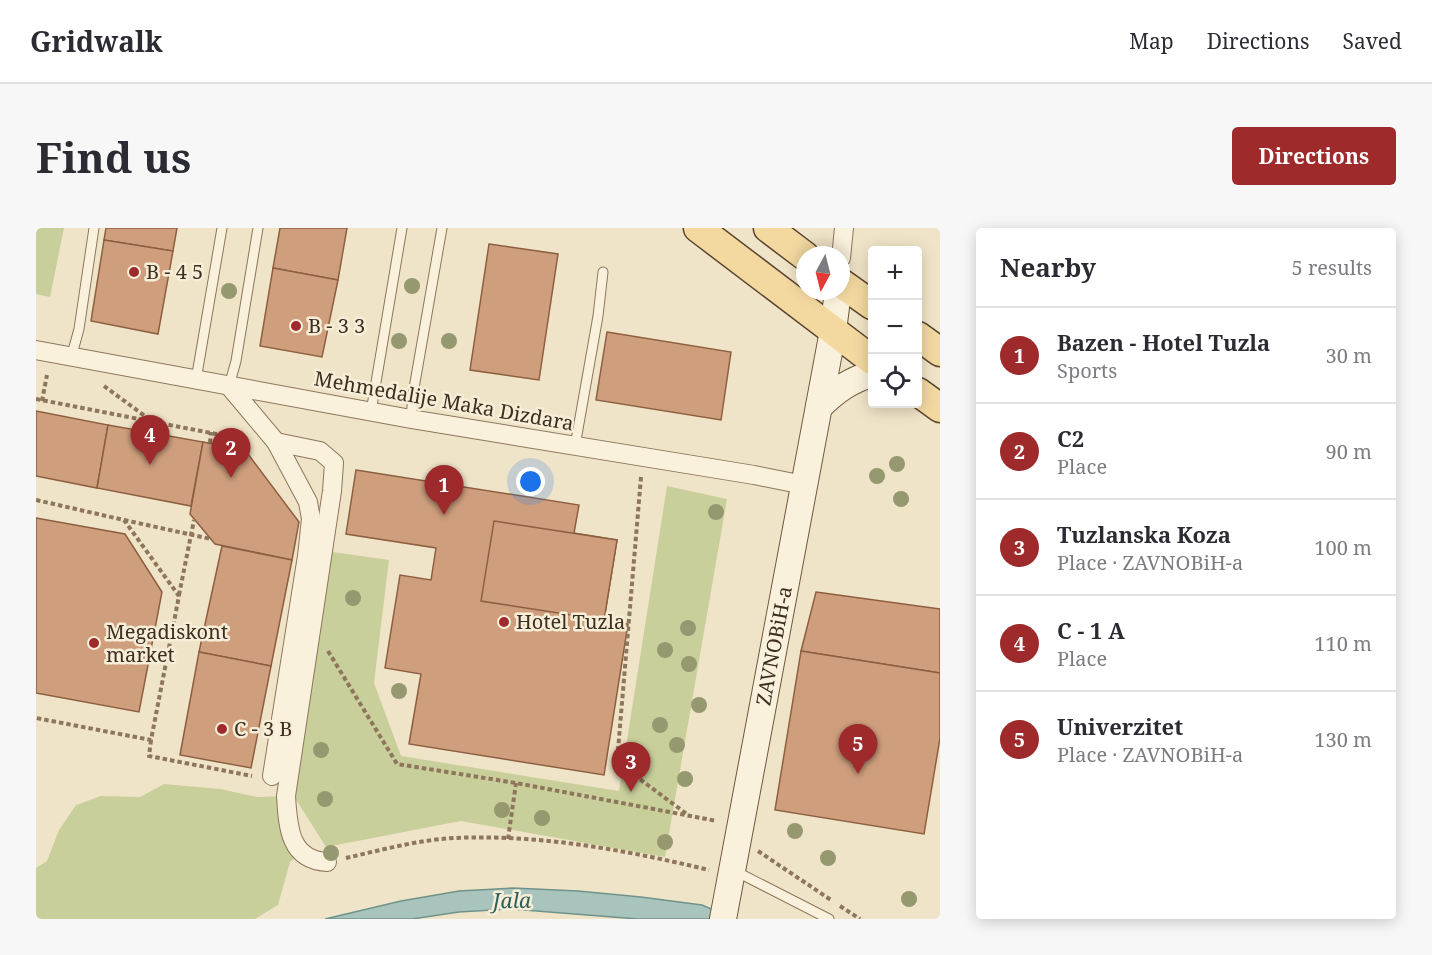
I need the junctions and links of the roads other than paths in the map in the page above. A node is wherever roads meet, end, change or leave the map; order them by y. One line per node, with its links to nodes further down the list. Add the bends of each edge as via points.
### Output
1 (94, 228): 20 (lane)
2 (222, 228): 22 (lane)
3 (258, 228): 23 (lane)
4 (402, 228): 27 (lane)
5 (442, 228): 28 (lane, via 412,394)
6 (698, 228): 15 (main road)
7 (768, 228): 10 (main road)
8 (844, 228): 9 (street)
9 (842, 246)
10 (796, 249)
11 (603, 272): 30 (lane)
12 (850, 289): 14 (main road)
13 (837, 300): 15 (street)
14 (868, 302)
15 (833, 331): 19 (main road); 25 (street)
16 (922, 339): 18 (main road)
17 (36, 350): 20 (street, Mehmedalije Maka Dizdara)
18 (940, 352)
19 (868, 356)
20 (71, 358): 22 (street, Mehmedalije Maka Dizdara)
21 (868, 375): 25 (street, via 837,390)
22 (196, 380): 23 (street, Mehmedalije Maka Dizdara)
23 (230, 386): 27 (street, Mehmedalije Maka Dizdara); 29 (street)
24 (922, 395): 26 (main road)
25 (819, 407): 31 (street, ZAVNOBiH-a)
26 (940, 408)
27 (371, 412): 28 (street, Mehmedalije Maka Dizdara)
28 (411, 419): 30 (street, Mehmedalije Maka Dizdara)
29 (276, 442): 32 (street, via 309,502 311,519); 33 (street, via 320,451 334,463 286,796 296,847 306,857)
30 (575, 446): 31 (street, Mehmedalije Maka Dizdara)
31 (804, 485): 34 (street, ZAVNOBiH-a)
32 (264, 776)
33 (327, 862)
34 (725, 875): 35 (street, ZAVNOBiH-a); 36 (lane)
35 (723, 919)
36 (829, 919)

